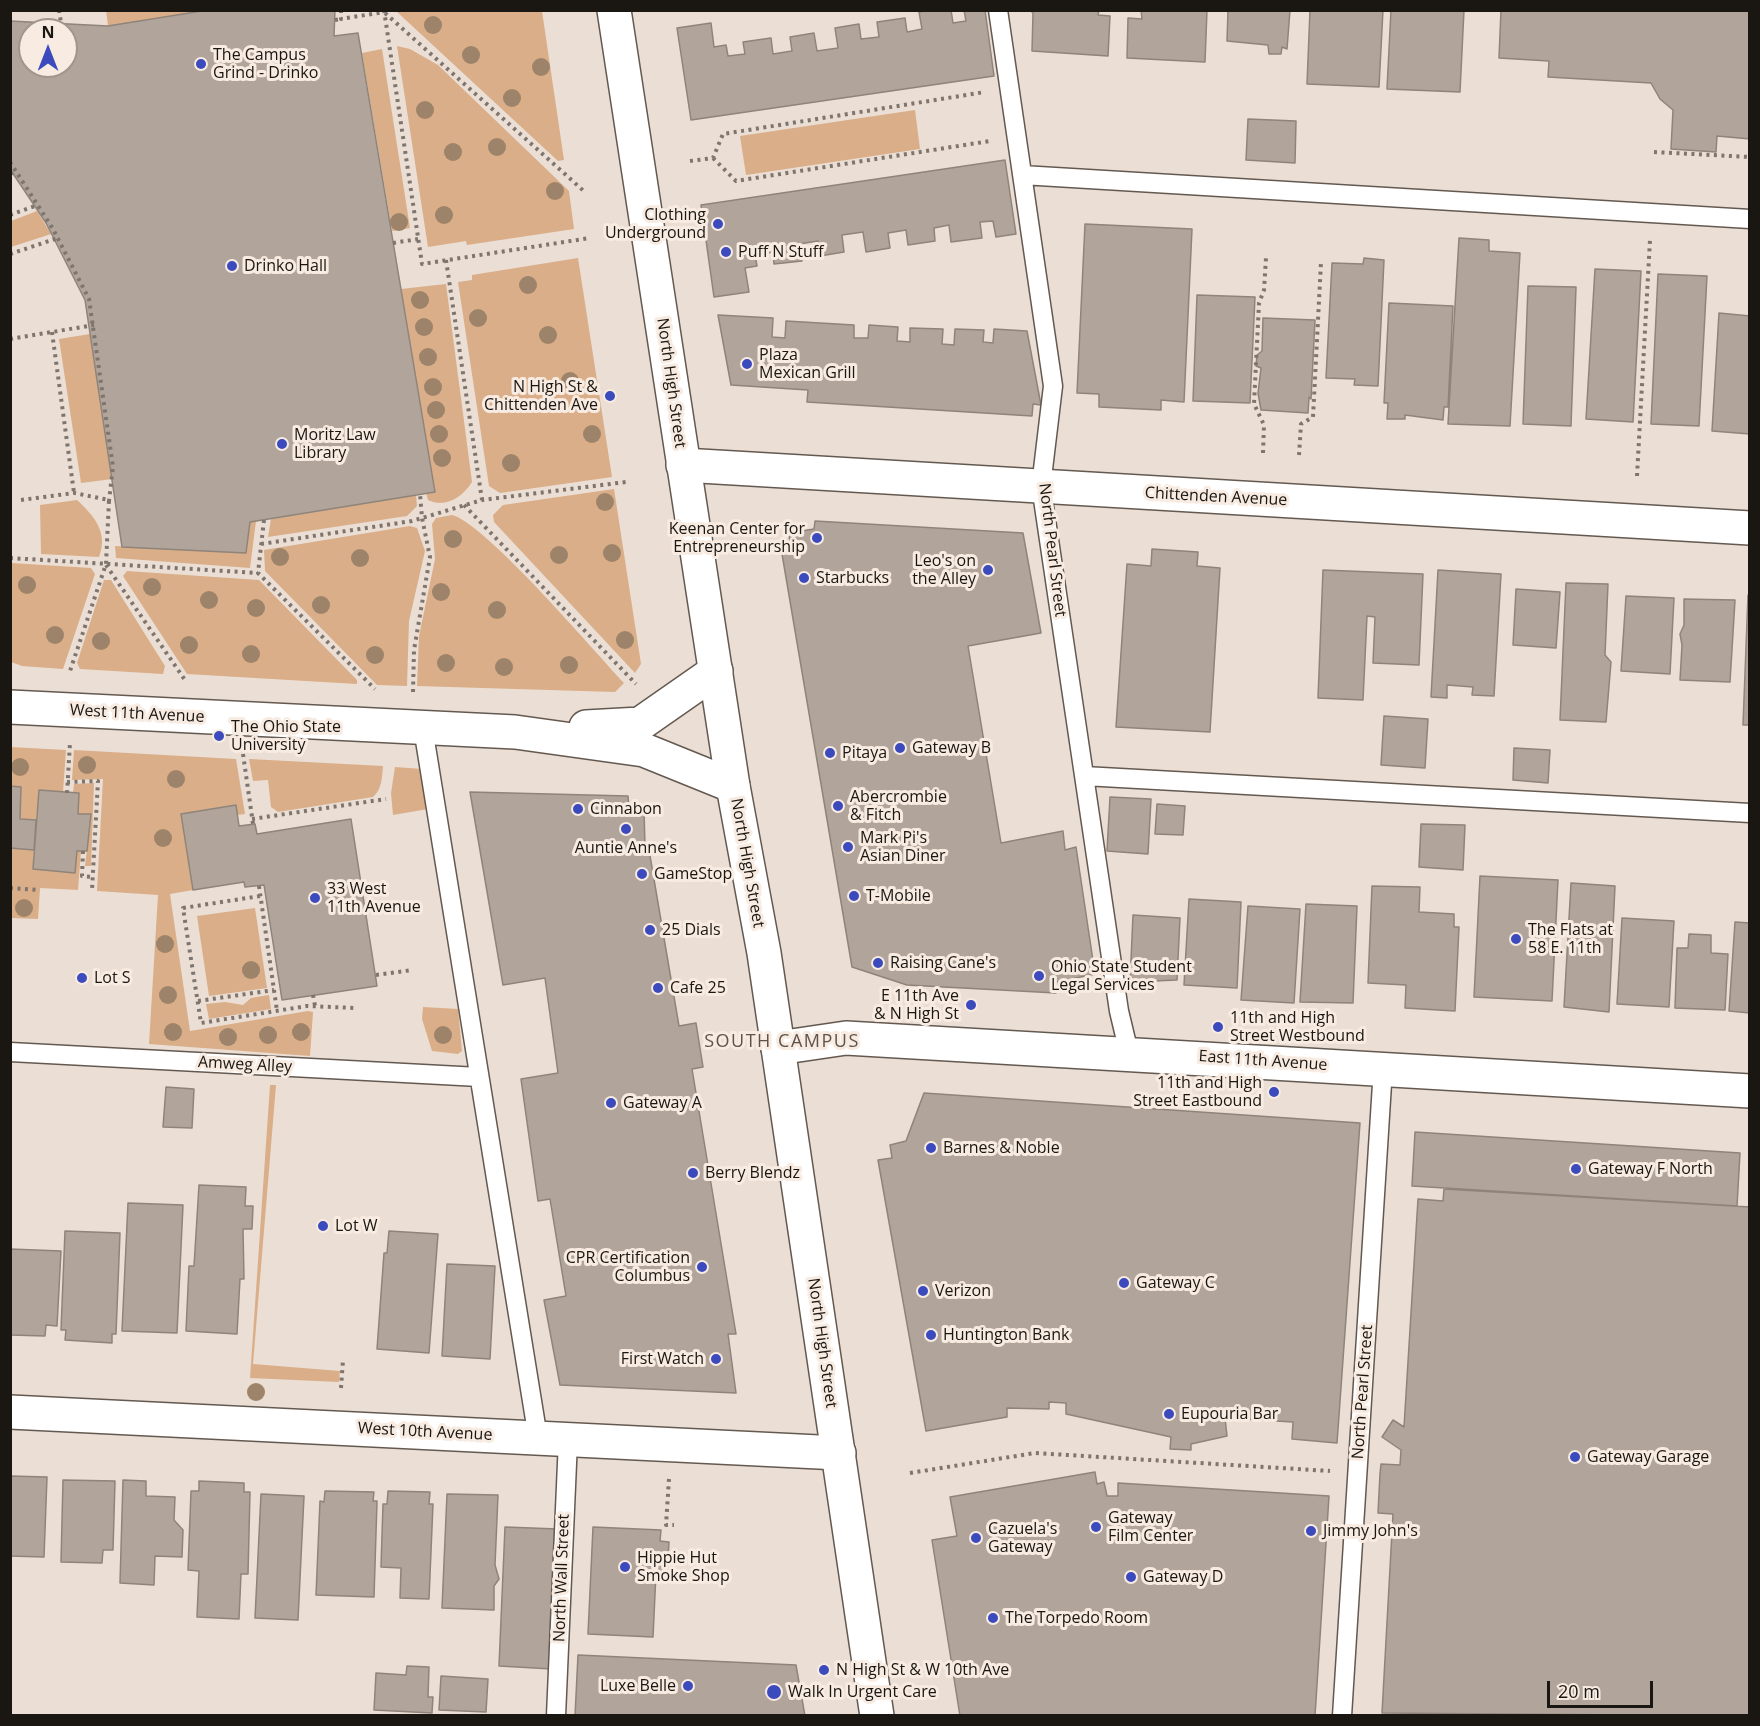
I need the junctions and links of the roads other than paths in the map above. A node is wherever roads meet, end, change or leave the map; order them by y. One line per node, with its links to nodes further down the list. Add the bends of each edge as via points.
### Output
1 (614, 10): 5 (street, North High Street)
2 (998, 10): 3 (lane, North Pearl Street)
3 (1022, 175): 4 (lane); 6 (lane, North Pearl Street, via 1053,386)
4 (1749, 219)
5 (683, 465): 6 (street, Chittenden Avenue); 8 (street, North High Street)
6 (1041, 486): 7 (street, Chittenden Avenue); 12 (lane, North Pearl Street)
7 (1749, 528)
8 (716, 672): 11 (street, West 11th Avenue, via 640,724); 13 (street, North High Street)
9 (10, 707): 10 (street, West 11th Avenue)
10 (423, 728): 11 (street, West 11th Avenue); 19 (lane, North Wall Street)
11 (515, 732): 13 (street, West 11th Avenue, via 644,750)
12 (1084, 776): 14 (lane); 17 (lane, North Pearl Street, via 1119,1011)
13 (733, 786): 15 (street, North High Street)
14 (1749, 813)
15 (778, 1048): 17 (street, East 11th Avenue, via 846,1038); 23 (street, North High Street)
16 (10, 1052): 19 (lane, Amweg Alley)
17 (1129, 1053): 18 (street, East 11th Avenue)
18 (1383, 1068): 20 (street, East 11th Avenue); 26 (lane, North Pearl Street)
19 (479, 1077): 22 (lane, North Wall Street)
20 (1749, 1092)
21 (10, 1412): 22 (street, West 10th Avenue)
22 (553, 1439): 23 (street, West 10th Avenue); 24 (lane, North Wall Street)
23 (838, 1453): 25 (street, North High Street)
24 (556, 1716)
25 (877, 1716)
26 (1342, 1716)

